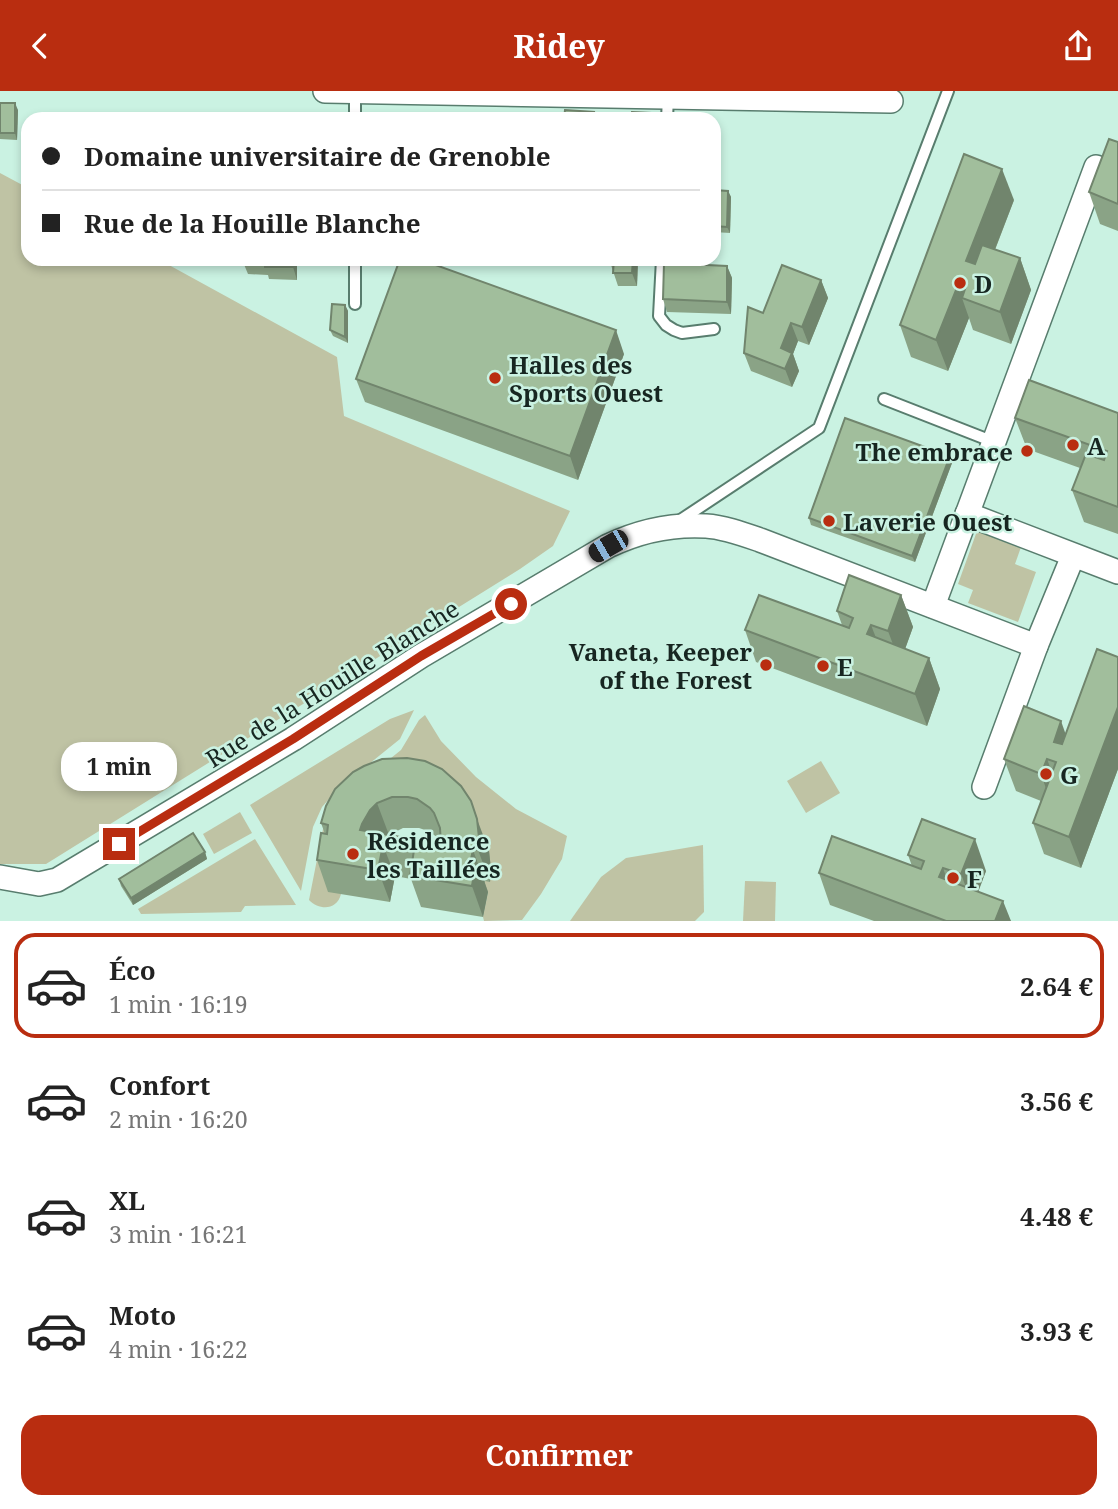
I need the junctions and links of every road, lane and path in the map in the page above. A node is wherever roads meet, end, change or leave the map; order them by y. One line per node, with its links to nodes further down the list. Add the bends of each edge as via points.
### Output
1 (325, 91): 2 (street)
2 (355, 91): 4 (street); 9 (lane)
3 (948, 91): 18 (lane, via 819,428)
4 (617, 94): 8 (street)
5 (697, 94): 6 (street); 8 (street)
6 (809, 95): 7 (street)
7 (893, 96)
8 (668, 108)
9 (355, 112)
10 (1096, 167): 16 (street)
11 (355, 266): 13 (lane)
12 (662, 266): 14 (lane, via 659,316 666,325 682,333)
13 (355, 304)
14 (714, 329)
15 (884, 400): 16 (lane)
16 (994, 442): 17 (street)
17 (967, 514): 19 (street); 21 (street)
18 (670, 527): 21 (street, Rue de la Houille Blanche, via 706,526 741,533); 24 (street, Rue de la Houille Blanche, via 608,546 57,880 39,884)
19 (1073, 556): 20 (street); 22 (street)
20 (1118, 572)
21 (933, 606): 22 (street, Rue de la Houille Blanche)
22 (1034, 652): 23 (street)
23 (984, 787)
24 (0, 877)

